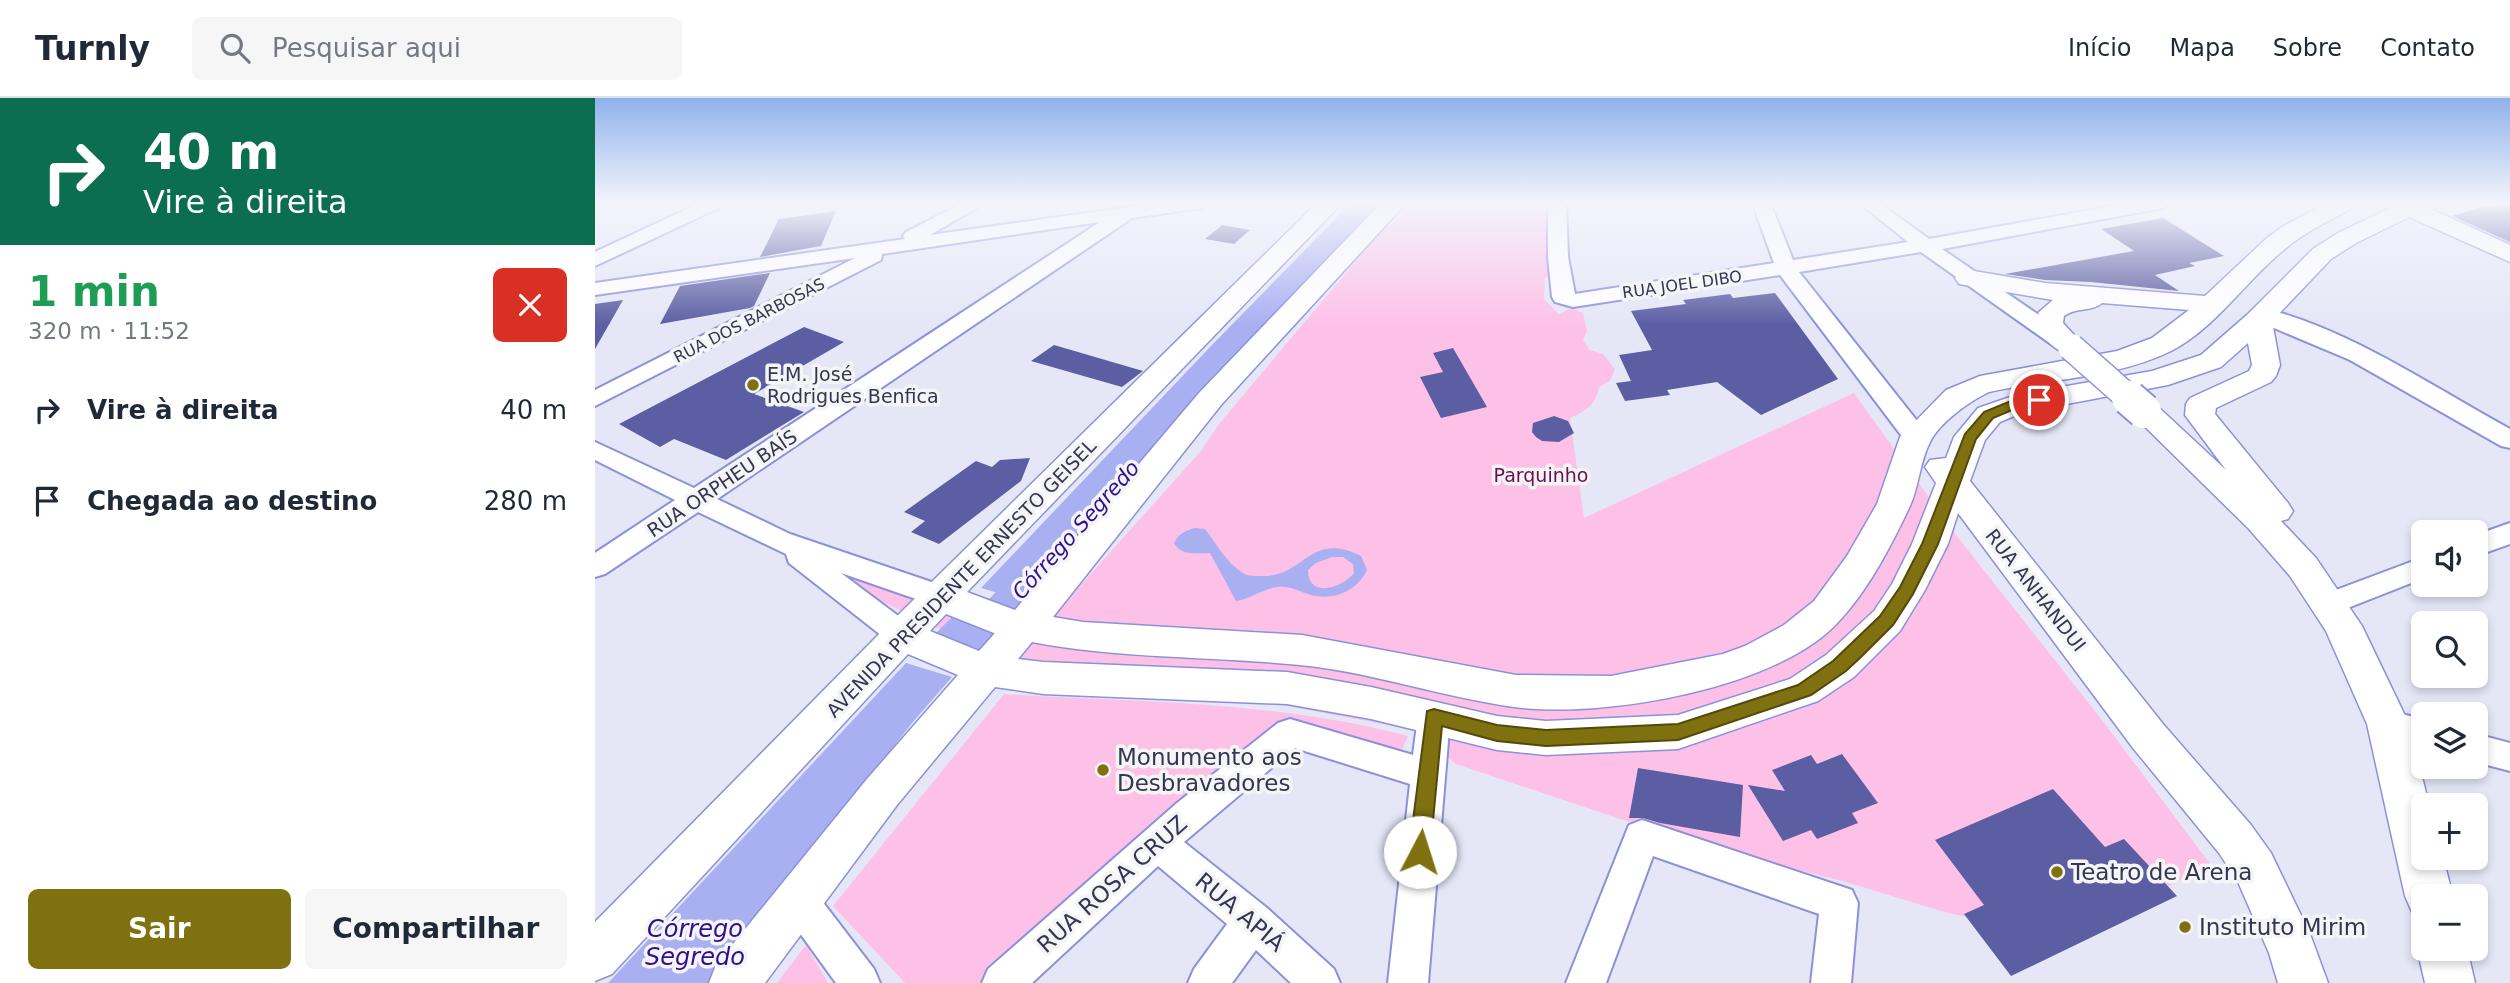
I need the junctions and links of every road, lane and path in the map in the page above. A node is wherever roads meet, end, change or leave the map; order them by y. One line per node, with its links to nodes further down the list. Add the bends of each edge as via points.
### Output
1 (630, 243): 17 (street)
2 (900, 243): 14 (street, RUA DOS BARBOSAS)
3 (914, 243): 14 (street)
4 (1082, 243): 30 (street, RUA ORPHEU BAÍS)
5 (1292, 243): 36 (main road, AVENIDA PRESIDENTE ERNESTO GEISEL)
6 (1356, 243): 38 (main road, via 1210,399)
7 (1558, 243): 18 (street, RUA JOEL DIBO, via 1563,297 1573,301)
8 (1776, 243): 18 (street, RUA ANHANDUI)
9 (1921, 243): 15 (street)
10 (1939, 243): 15 (street, RUA JOEL DIBO)
11 (2277, 243): 21 (main road)
12 (2339, 243): 22 (main road, via 2322,254)
13 (2489, 243): 16 (main road)
14 (895, 246): 20 (street); 25 (street, RUA DOS BARBOSAS)
15 (1924, 246): 18 (street, RUA JOEL DIBO); 19 (street)
16 (2510, 254)
17 (595, 260)
18 (1786, 269): 26 (street, RUA ANHANDUI)
19 (1968, 278): 21 (main road, via 2045,291); 24 (street)
20 (595, 289)
21 (2208, 304): 23 (main road)
22 (2266, 311): 27 (street); 29 (main road, via 2211,361 2158,379 2015,404 1989,415 1970,437); 37 (main road, via 2266,365 2261,376 2201,404 2200,415 2313,557)
23 (2162, 344): 24 (main road, via 2131,313 2096,301 2080,301 2054,308 2049,316 2049,325); 26 (main road, via 2124,359 1980,385 1957,396)
24 (2071, 347): 37 (main road, bridge, via 2261,521)
25 (600, 395)
26 (1916, 437): 29 (main road, RUA ANHANDUI); 38 (main road, via 1894,504 1860,565 1827,611 1798,635 1759,657 1681,679 1611,692 1516,691 1302,650 1083,638)
27 (2510, 440)
28 (595, 450): 30 (street)
29 (1953, 482): 41 (main road, via 1930,544 1887,621 1840,666 1804,690 1678,732 1546,738 1497,733); 60 (main road, RUA ANHANDUI, via 2148,736 2235,839 2255,868)
30 (698, 499): 32 (street); 34 (street, RUA ORPHEU BAÍS)
31 (2510, 533): 33 (street)
32 (780, 541): 36 (street); 39 (street)
33 (2488, 541)
34 (595, 567)
35 (2411, 573): 37 (street)
36 (952, 602): 38 (main road); 39 (main road, AVENIDA PRESIDENTE ERNESTO GEISEL)
37 (2336, 609): 42 (main road)
38 (1015, 625): 40 (main road)
39 (913, 640): 40 (main road); 50 (main road, AVENIDA PRESIDENTE ERNESTO GEISEL)
40 (977, 667): 41 (main road, via 1043,678 1287,688); 48 (main road)
41 (1434, 716): 45 (street)
42 (2406, 729): 47 (main road)
43 (2488, 751): 44 (street)
44 (2510, 757)
45 (1427, 774): 46 (street, RUA ROSA CRUZ, via 1290,733); 57 (street)
46 (1157, 844): 49 (street, RUA APIÁ); 54 (street, RUA ROSA CRUZ)
47 (2427, 884)
48 (799, 901): 52 (main road); 53 (street)
49 (1254, 921): 55 (street); 56 (street, RUA APIÁ)
50 (595, 957)
51 (2445, 961): 61 (main road)
52 (734, 983)
53 (860, 983)
54 (1002, 983)
55 (1208, 983)
56 (1320, 983)
57 (1408, 983)
58 (1586, 983): 59 (street, via 1642,836 1839,903)
59 (1831, 983)
60 (2303, 983)
61 (2450, 983)

